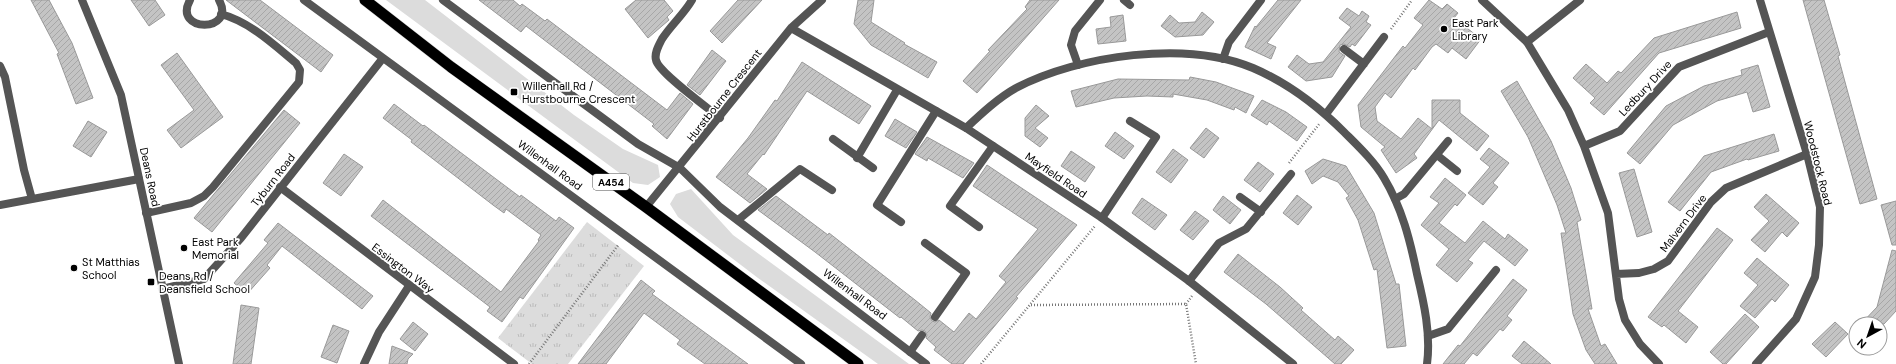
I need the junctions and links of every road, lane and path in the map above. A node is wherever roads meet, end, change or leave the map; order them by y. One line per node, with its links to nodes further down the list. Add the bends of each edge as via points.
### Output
1 (82, 0): 43 (street, Deans Road, via 121,95)
2 (190, 0): 15 (street, via 188,14 200,25 210,25)
3 (219, 0): 15 (street)
4 (304, 0): 21 (street, Willenhall Road)
5 (365, 0): 50 (highway, Willenhall Road / A454, via 451,67)
6 (443, 0): 39 (street, Willenhall Road, via 638,144)
7 (692, 0): 29 (street, via 662,39 656,51 656,61 664,72)
8 (822, 0): 16 (street, Hurstbourne Crescent)
9 (1100, 0): 24 (street, via 1075,31 1071,45)
10 (1260, 0): 22 (street, via 1229,42)
11 (1412, 0): 18 (path)
12 (1482, 0): 19 (street)
13 (1580, 0): 19 (street)
14 (1760, 0): 17 (street, Woodstock Road)
15 (221, 14): 52 (street, via 252,29 296,63 300,70 299,82 262,130 204,196 191,203)
16 (791, 28): 26 (street, Mayfield Road); 29 (street, Hurstbourne Crescent)
17 (1769, 32): 35 (street, Ledbury Drive, via 1679,66 1620,131); 36 (street, Woodstock Road)
18 (1384, 37): 23 (street)
19 (1527, 42): 35 (street, via 1568,110)
20 (1344, 49): 23 (street)
21 (383, 58): 44 (street, Tyburn Road); 57 (street, Willenhall Road)
22 (1223, 59): 24 (street, via 1173,53 1111,58); 28 (street, via 1252,68 1286,84)
23 (1364, 64): 28 (street)
24 (1078, 65): 31 (street, via 1015,88)
25 (0, 66): 47 (street, via 5,76)
26 (897, 90): 27 (street, Mayfield Road); 38 (street)
27 (936, 111): 31 (street, Mayfield Road); 55 (street, via 877,205)
28 (1326, 114): 42 (path, via 1289,162); 48 (street, via 1384,177)
29 (720, 118): 39 (street, Hurstbourne Crescent)
30 (1130, 121): 53 (street, via 1156,137)
31 (966, 128): 34 (street, Mayfield Road)
32 (833, 139): 38 (street)
33 (1448, 141): 37 (street)
34 (993, 146): 53 (street, Mayfield Road); 56 (street, via 950,206)
35 (1584, 146): 60 (street, via 1608,213)
36 (1807, 154): 60 (street, Malvern Drive, via 1726,188 1711,202 1668,261 1654,269 1639,273); 81 (street, Woodstock Road, via 1820,206 1820,245 1815,277 1796,319)
37 (1436, 155): 41 (street); 48 (street, via 1404,194)
38 (857, 158): 40 (street)
39 (680, 168): 50 (street, Hurstbourne Crescent); 54 (street, Willenhall Road, via 720,207)
40 (873, 168)
41 (1457, 171)
42 (1291, 174): 51 (street)
43 (139, 179): 47 (street); 52 (street, Deans Road)
44 (280, 188): 62 (street, Essington Way); 63 (street, Tyburn Road, via 241,238 204,279)
45 (832, 190): 54 (street, via 800,169)
46 (1240, 197): 51 (street)
47 (32, 199): 49 (street)
48 (1395, 199): 67 (street, via 1407,228 1425,308)
49 (0, 205)
50 (646, 207): 74 (highway, Willenhall Road / A454)
51 (1261, 212): 61 (street, via 1246,229 1219,243)
52 (146, 213): 63 (street, Deans Road)
53 (1102, 218): 61 (street, Mayfield Road); 64 (path)
54 (738, 220): 68 (street, Willenhall Road)
55 (900, 222)
56 (979, 227)
57 (625, 236): 72 (path); 73 (street, Willenhall Road)
58 (925, 243): 65 (street, via 966,273)
59 (1496, 270): 67 (street, via 1448,329)
60 (1616, 274): 80 (street, via 1624,320 1640,344)
61 (1189, 281): 78 (street, Mayfield Road)
62 (409, 286): 70 (street, via 379,332); 71 (street, Essington Way)
63 (162, 290): 69 (street, Deans Road)
64 (1031, 305): 76 (path); 77 (path, via 1186,304)
65 (935, 317)
66 (922, 335): 68 (street)
67 (1428, 336): 79 (street)
68 (910, 352): 75 (street, Willenhall Road)
69 (179, 364)
70 (364, 364)
71 (514, 364)
72 (529, 364)
73 (801, 364)
74 (858, 364)
75 (926, 364)
76 (981, 364)
77 (1196, 364)
78 (1293, 364)
79 (1427, 364)
80 (1659, 364)
81 (1756, 364)

